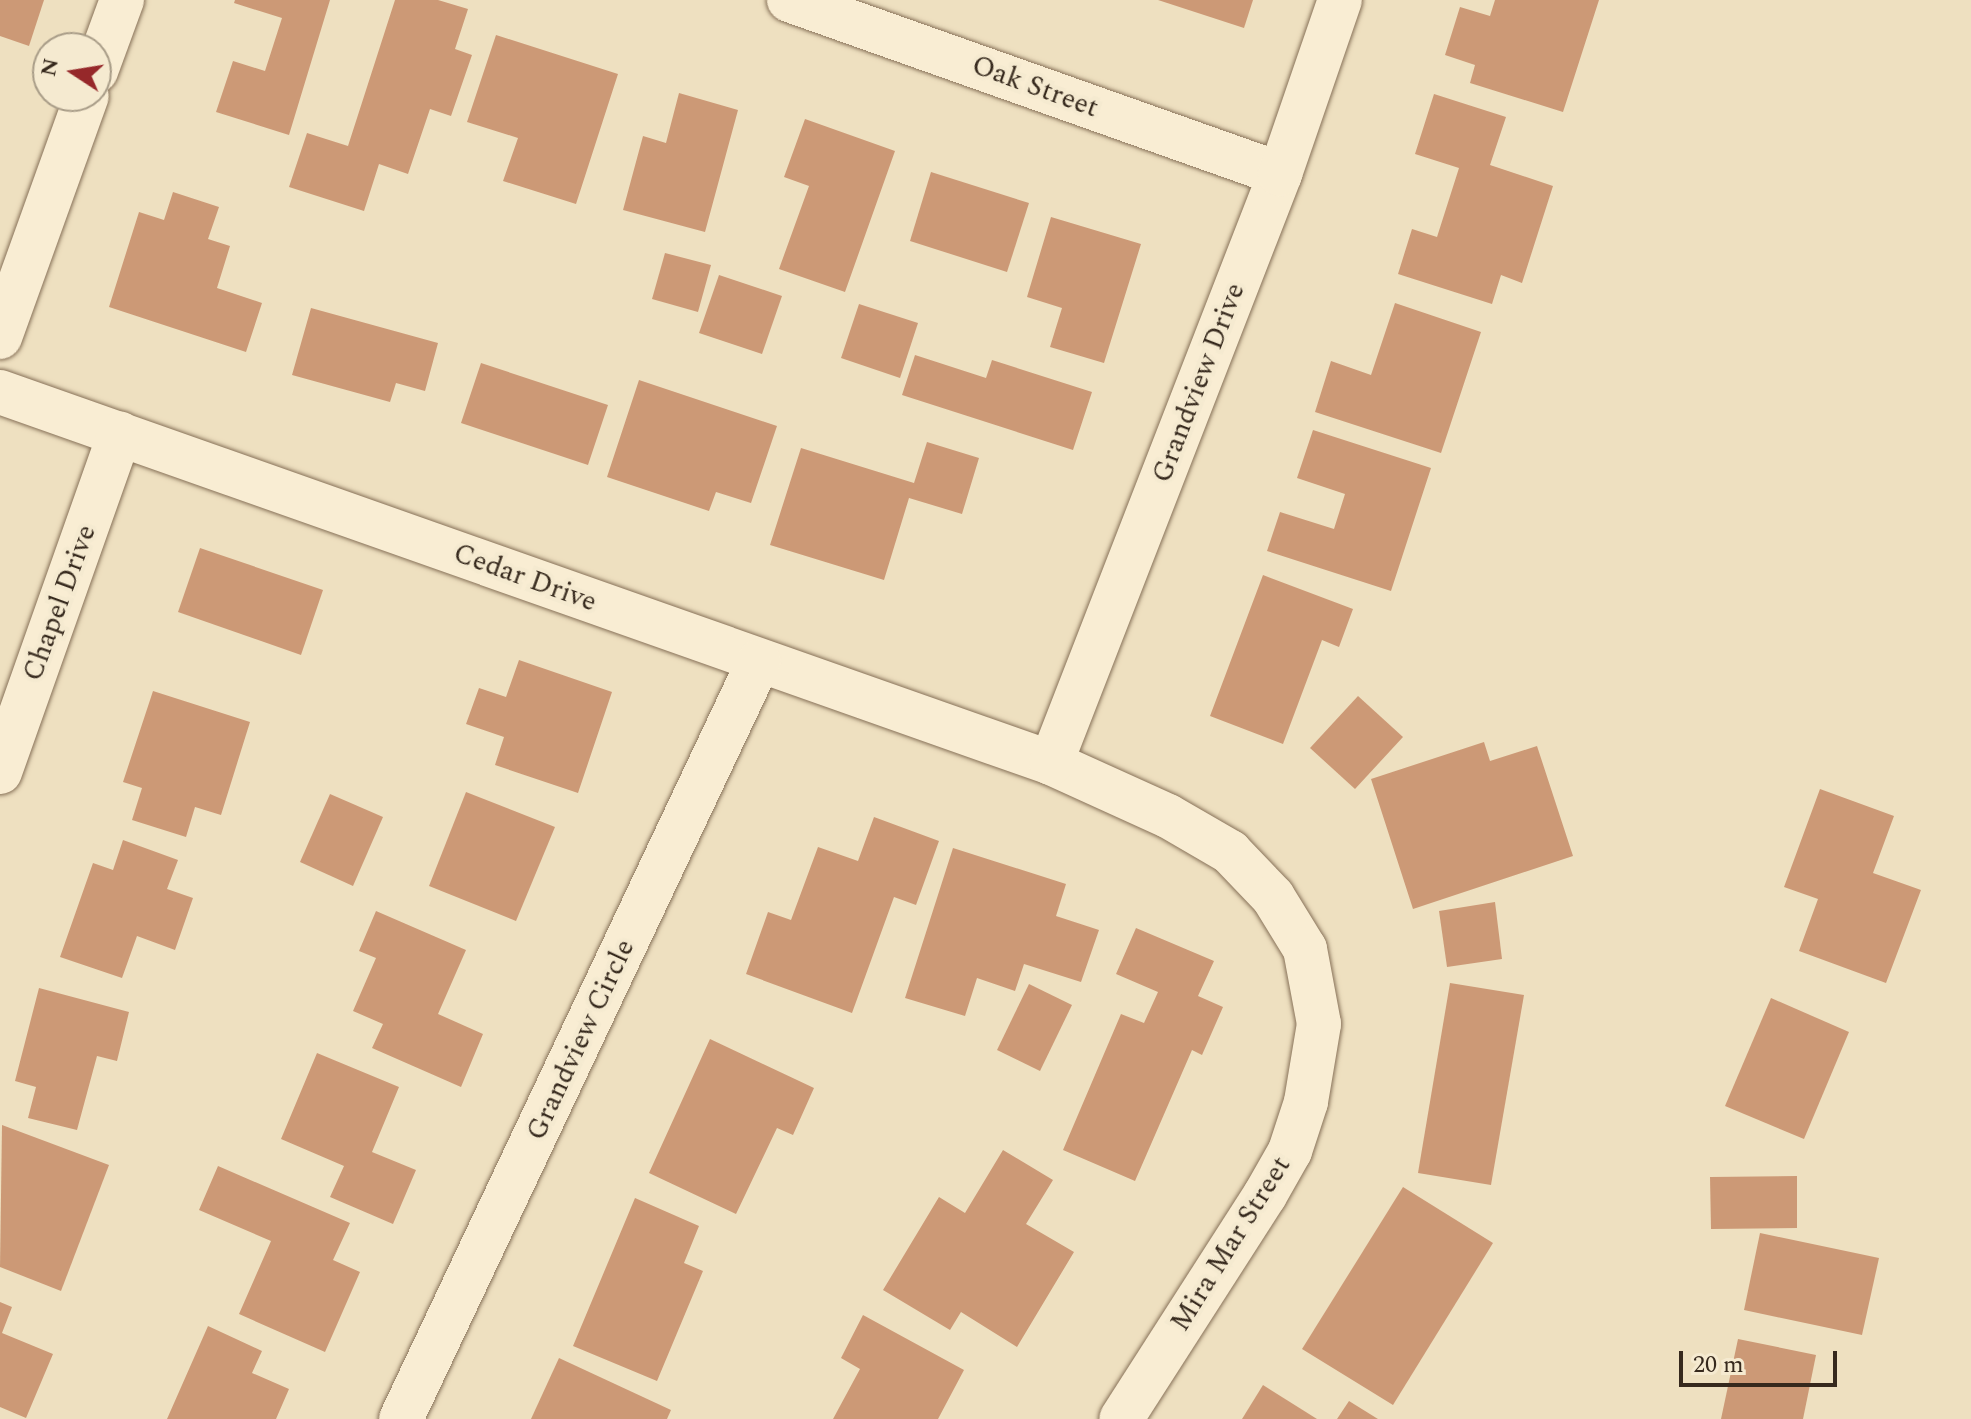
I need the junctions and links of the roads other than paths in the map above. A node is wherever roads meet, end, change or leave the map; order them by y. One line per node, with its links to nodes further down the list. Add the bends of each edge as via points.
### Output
1 (122, 0): 4 (street)
2 (789, 0): 6 (street, Oak Street)
3 (1340, 0): 6 (street, Grandview Drive)
4 (110, 32)
5 (81, 112): 7 (street)
6 (1280, 174): 11 (street, Grandview Drive)
7 (0, 337)
8 (0, 392): 9 (street, Cedar Drive)
9 (120, 434): 10 (street, Cedar Drive); 12 (street, Chapel Drive)
10 (759, 661): 11 (street, Cedar Drive); 13 (street, Grandview Circle)
11 (1051, 763): 14 (street, Mira Mar Street, via 1168,816 1230,852 1273,897 1305,949 1319,1024 1306,1102 1290,1151)
12 (0, 772)
13 (401, 1419)
14 (1121, 1419)

